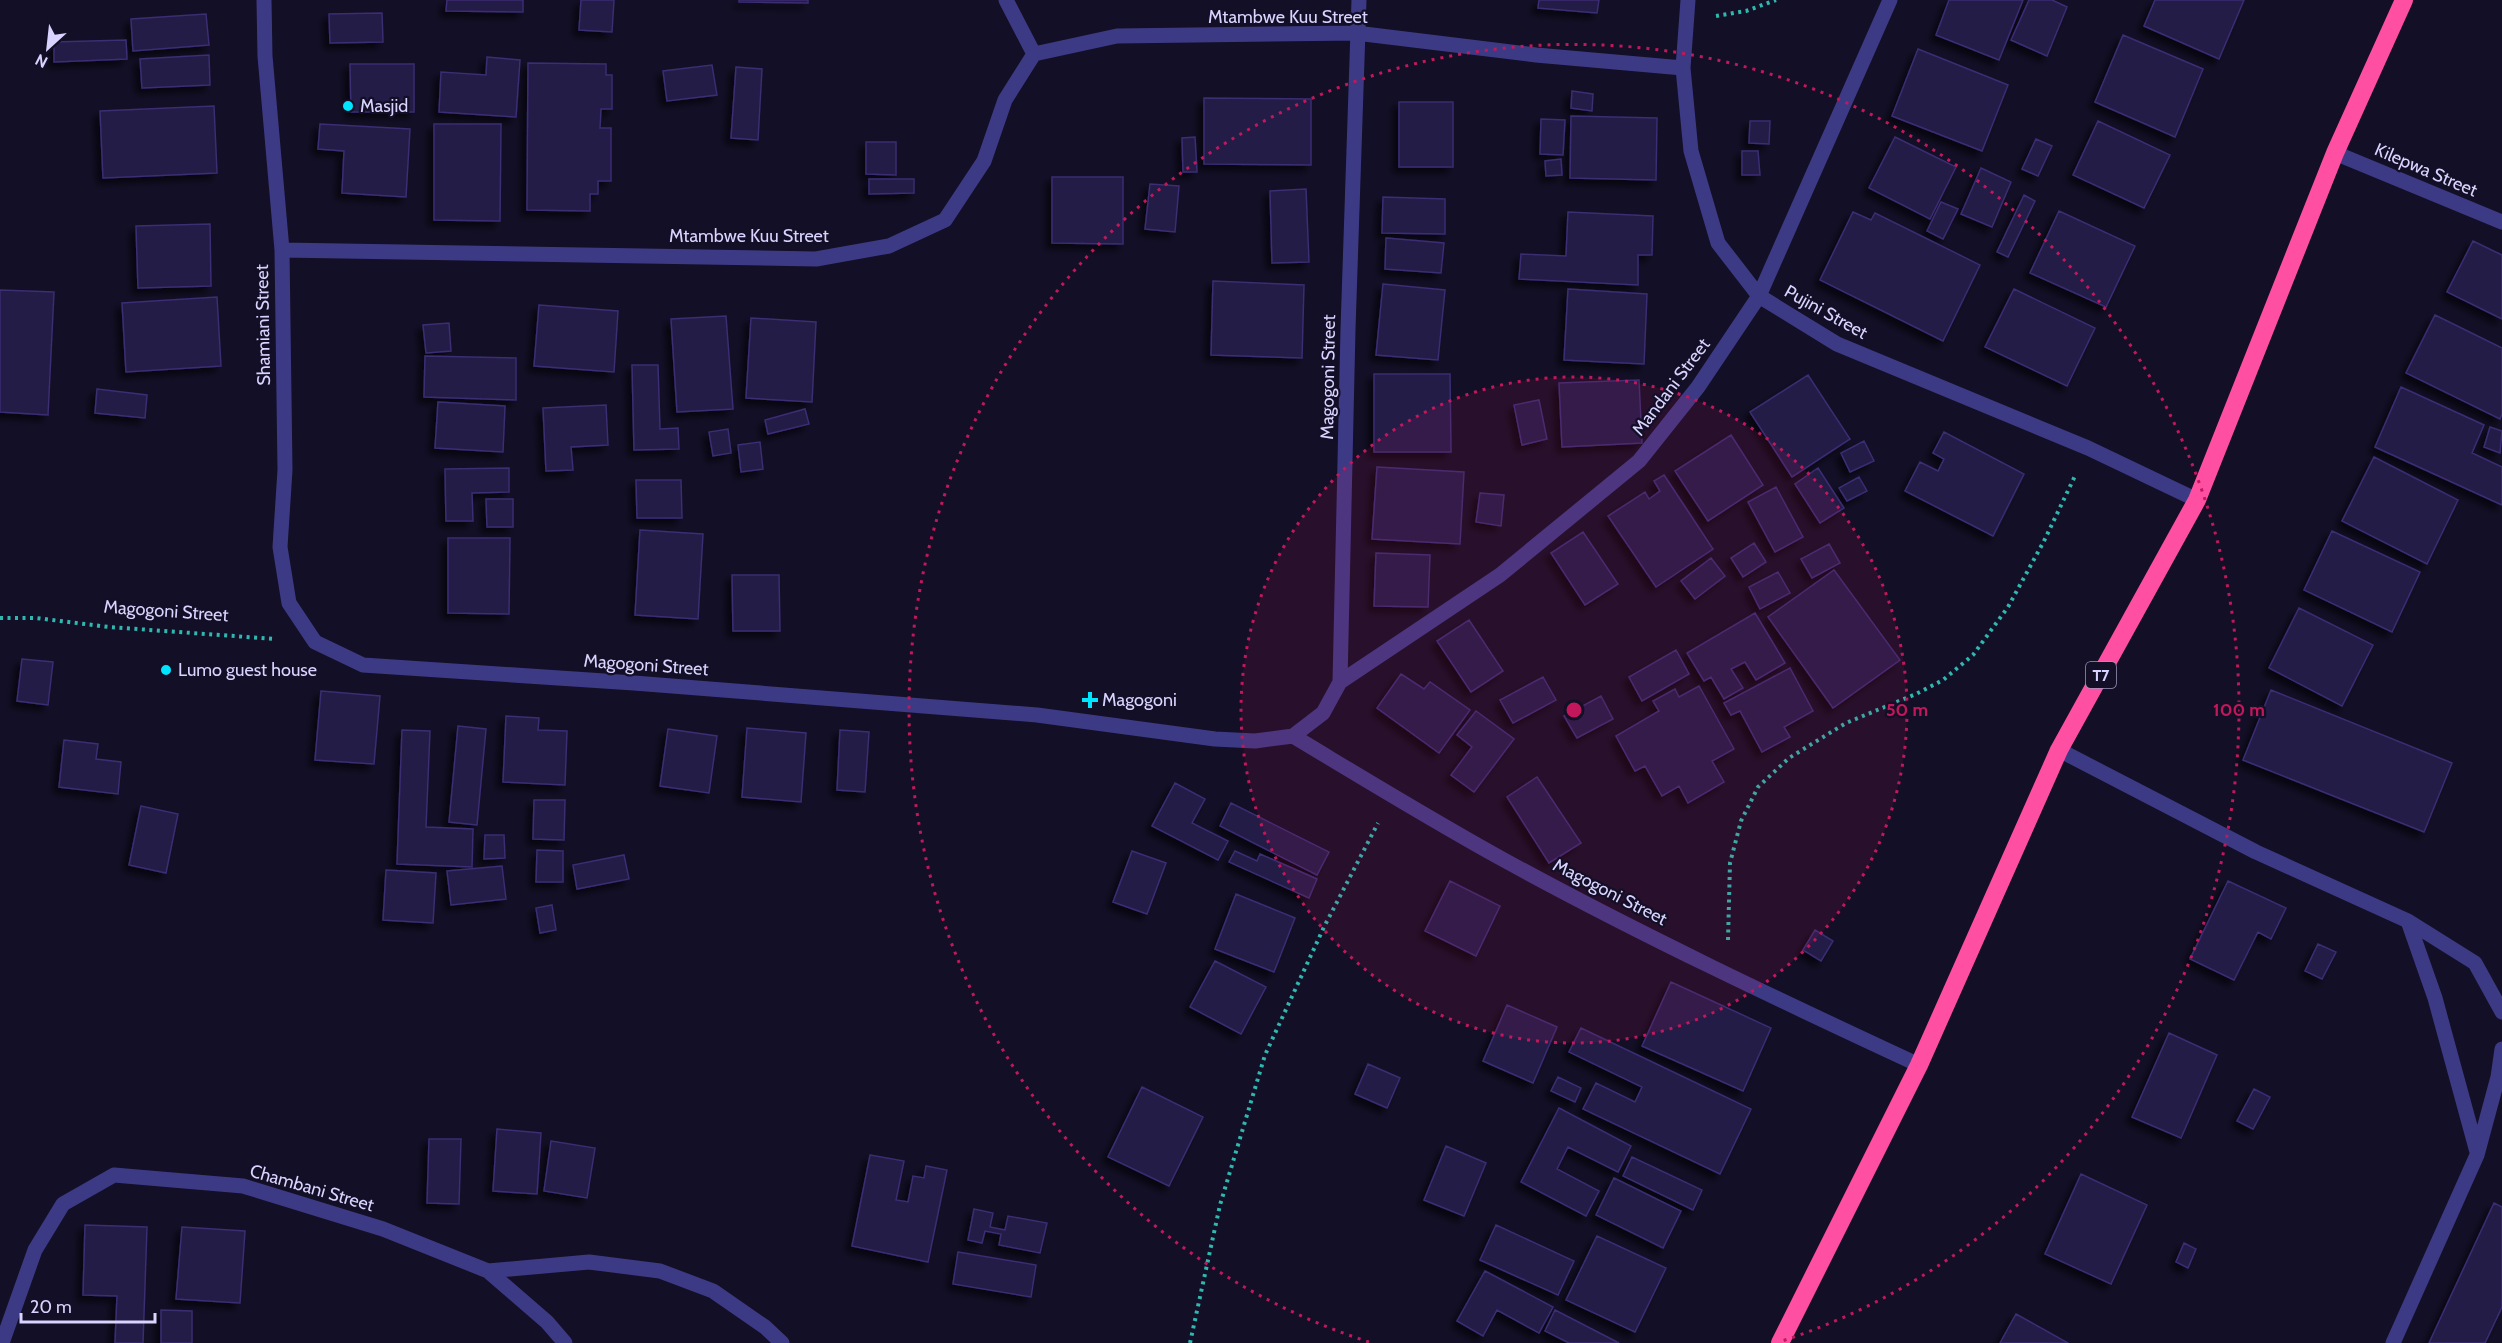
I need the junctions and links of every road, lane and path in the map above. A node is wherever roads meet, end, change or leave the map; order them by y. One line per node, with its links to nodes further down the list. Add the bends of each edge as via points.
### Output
1 (264, 0): 14 (street, Shamiani Street, via 265,56)
2 (1006, 0): 10 (street)
3 (1359, 0): 9 (street, Magogoni Street)
4 (1688, 0): 8 (street, Pujini Street)
5 (1776, 0): 8 (path, via 1746,11)
6 (1890, 0): 15 (street, Mandani Street)
7 (2404, 0): 12 (highway, T7)
8 (1686, 22): 11 (street, Pujini Street)
9 (1356, 33): 10 (street, Mtambwe Kuu Street, via 1117,36); 11 (street, Mtambwe Kuu Street); 20 (street, Magogoni Street)
10 (1034, 54): 14 (street, Mtambwe Kuu Street, via 1005,100 984,160 945,220 889,246 816,259)
11 (1683, 68): 15 (street, Pujini Street, via 1691,151 1718,243)
12 (2335, 153): 13 (street, Kilepwa Street); 17 (highway, T7)
13 (2502, 222)
14 (282, 250): 19 (street, Shamiani Street, via 285,470 280,547 289,603)
15 (1759, 296): 16 (street, Pujini Street, via 1838,344); 20 (street, Mandani Street, via 1698,387 1639,461 1500,574)
16 (2088, 447): 17 (street, Pujini Street); 25 (path, via 2008,607 1973,655 1943,680 1846,723 1790,758 1758,787 1741,821 1730,864)
17 (2197, 500): 22 (highway, T7)
18 (0, 618): 19 (path, Magogoni Street)
19 (315, 642): 21 (street, Magogoni Street, via 363,665 1037,714 1215,739 1256,741)
20 (1340, 682): 21 (street, Magogoni Street, via 1323,713)
21 (1293, 736): 23 (street, Magogoni Street)
22 (2059, 750): 24 (street, via 2256,852); 28 (highway, T7)
23 (1392, 796): 25 (street, Magogoni Street, via 1505,861); 34 (path, via 1324,927 1265,1055 1220,1205)
24 (2408, 921): 26 (street, via 2475,963); 29 (street, via 2435,998)
25 (1730, 977): 28 (street, Magogoni Street)
26 (2502, 1012)
27 (2502, 1048): 29 (street)
28 (1919, 1065): 35 (highway, T7)
29 (2477, 1155): 36 (street)
30 (488, 1271): 31 (street, Chambani Street, via 383,1229 243,1186 114,1175 63,1204 35,1250); 32 (street, Chambani Street, via 547,1322); 33 (street, via 589,1262 660,1271 713,1291)
31 (2, 1343)
32 (564, 1343)
33 (782, 1343)
34 (1190, 1343)
35 (1780, 1343)
36 (2393, 1343)

